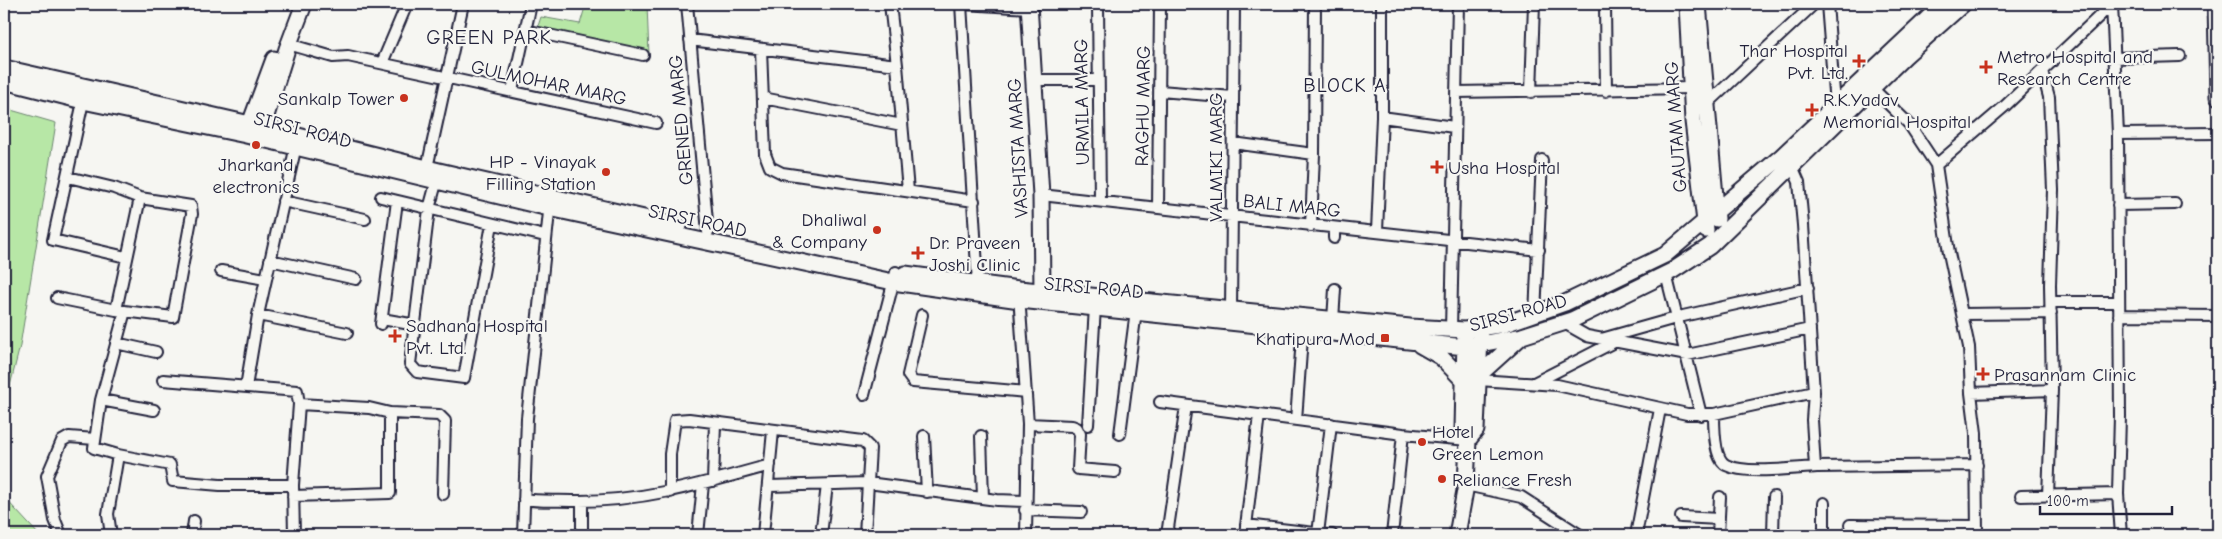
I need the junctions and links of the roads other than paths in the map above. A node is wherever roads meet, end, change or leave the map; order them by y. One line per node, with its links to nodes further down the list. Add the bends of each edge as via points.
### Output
1 (294, 4): 58 (street)
2 (304, 4): 28 (street)
3 (407, 4): 33 (street)
4 (463, 4): 37 (street)
5 (531, 4): 26 (street)
6 (688, 4): 27 (street, GRENED MARG)
7 (890, 4): 34 (street)
8 (961, 4): 75 (street)
9 (965, 4): 25 (street)
10 (1098, 4): 39 (street, URMILA MARG)
11 (1160, 4): 44 (street, RAGHU MARG)
12 (1234, 4): 49 (street, VALMIKI MARG)
13 (1315, 4): 63 (street)
14 (1382, 4): 54 (street)
15 (1458, 4): 45 (street)
16 (1534, 4): 46 (street)
17 (1605, 4): 47 (street)
18 (1686, 4): 42 (street, GAUTAM MARG)
19 (1698, 4): 52 (street, GAUTAM MARG)
20 (1814, 4): 52 (street)
21 (1827, 4): 53 (street)
22 (1943, 4): 41 (street, SIRSI ROAD)
23 (1963, 4): 41 (street, SIRSI ROAD)
24 (2216, 4): 50 (street)
25 (1029, 6): 38 (street, VASHISTA MARG)
26 (525, 30): 30 (street); 43 (street)
27 (690, 40): 29 (street); 89 (street, GRENED MARG)
28 (288, 44): 33 (street, GULMOHAR MARG, via 333,57 348,56); 58 (street, via 273,94)
29 (762, 49): 34 (street); 51 (street)
30 (643, 55)
31 (2180, 56): 32 (street)
32 (2115, 58): 36 (street, via 2112,4); 60 (street)
33 (382, 63): 37 (street, GULMOHAR MARG)
34 (896, 65): 56 (street)
35 (4, 68): 48 (street, SIRSI ROAD)
36 (2042, 71): 65 (street); 109 (street, via 2049,97 2053,190)
37 (447, 78): 43 (street, GULMOHAR MARG); 67 (street)
38 (1034, 80): 39 (street); 70 (street, VASHISTA MARG)
39 (1098, 80): 76 (street, URMILA MARG)
40 (4, 81): 48 (street, SIRSI ROAD)
41 (1867, 84): 53 (street, SIRSI ROAD); 65 (street, via 1908,124); 66 (street, SIRSI ROAD)
42 (1692, 88): 47 (street); 86 (street, GAUTAM MARG)
43 (512, 91): 55 (street, GULMOHAR MARG)
44 (1160, 91): 49 (street); 80 (street, RAGHU MARG)
45 (1456, 92): 46 (street); 57 (street)
46 (1531, 92): 47 (street)
47 (1606, 92)
48 (85, 95): 58 (street, SIRSI ROAD); 68 (street)
49 (1233, 97): 62 (street, VALMIKI MARG)
50 (2218, 97)
51 (763, 98): 56 (street); 69 (street, via 766,154 770,167 782,173)
52 (1706, 104): 82 (street, GAUTAM MARG)
53 (1835, 105): 82 (street, SIRSI ROAD)
54 (1382, 117): 57 (street); 88 (street)
55 (656, 123)
56 (902, 126): 69 (street)
57 (1454, 127): 91 (street)
58 (255, 131): 61 (street, SIRSI ROAD)
59 (2218, 132): 60 (street)
60 (2118, 134): 78 (street)
61 (297, 141): 67 (street, SIRSI ROAD); 73 (street)
62 (1232, 143): 63 (street); 83 (street, VALMIKI MARG)
63 (1314, 154): 87 (street)
64 (1542, 160): 93 (street)
65 (1936, 165): 114 (street, via 1949,253)
66 (1792, 166): 92 (street, SIRSI ROAD); 102 (street, via 1799,182)
67 (434, 173): 77 (street, SIRSI ROAD); 81 (street)
68 (68, 177): 72 (street); 94 (street, via 53,240)
69 (908, 191): 75 (street)
70 (1040, 195): 76 (street, BALI MARG); 104 (street, VASHISTA MARG)
71 (381, 197): 74 (street)
72 (140, 198): 94 (street); 110 (street, via 191,206 191,220 172,317)
73 (283, 201): 84 (street); 95 (street)
74 (397, 201): 81 (street); 123 (street, via 382,322)
75 (974, 201): 101 (street)
76 (1100, 201): 80 (street, BALI MARG)
77 (550, 202): 89 (street, SIRSI ROAD); 90 (street); 98 (street, SIRSI ROAD)
78 (2118, 204): 79 (street); 107 (street)
79 (2175, 204)
80 (1158, 208): 83 (street, BALI MARG)
81 (429, 209): 85 (street); 123 (street)
82 (1716, 213): 86 (street, SIRSI ROAD); 92 (street, GAUTAM MARG)
83 (1232, 216): 87 (street, BALI MARG); 111 (street, VALMIKI MARG)
84 (365, 219)
85 (492, 224): 90 (street); 123 (street, via 464,378 413,370 410,364)
86 (1704, 224): 92 (street, GAUTAM MARG); 117 (street, SIRSI ROAD, via 1665,255)
87 (1311, 226): 88 (street, BALI MARG, via 1334,233)
88 (1377, 231): 91 (street, BALI MARG)
89 (708, 232): 98 (street, SIRSI ROAD)
90 (545, 236): 187 (street, via 527,418)
91 (1452, 239): 93 (street, BALI MARG); 125 (street)
92 (1716, 241): 97 (street, SIRSI ROAD)
93 (1539, 250): 117 (street)
94 (126, 257): 110 (street)
95 (270, 260): 99 (street); 100 (street)
96 (221, 271): 99 (street)
97 (1666, 274): 119 (street); 121 (street, SIRSI ROAD)
98 (894, 277): 101 (street, SIRSI ROAD); 105 (street, SIRSI ROAD); 143 (street)
99 (266, 279): 113 (street)
100 (356, 279)
101 (978, 284): 105 (street, SIRSI ROAD)
102 (1808, 288): 119 (street); 124 (street)
103 (1335, 289): 120 (street)
104 (1042, 290): 105 (street, SIRSI ROAD); 111 (street, SIRSI ROAD)
105 (1019, 294): 108 (street, SIRSI ROAD); 140 (street)
106 (57, 298): 110 (street)
107 (2119, 302): 109 (street); 115 (street)
108 (1095, 307): 112 (street, SIRSI ROAD); 158 (street)
109 (2051, 308): 114 (street); 139 (street)
110 (120, 310): 131 (street)
111 (1231, 310): 122 (street, SIRSI ROAD)
112 (1136, 311): 122 (street, SIRSI ROAD); 160 (street)
113 (258, 314): 126 (street); 138 (street)
114 (1963, 314): 142 (street, via 1969,347)
115 (2120, 314): 118 (street); 180 (street)
116 (922, 315): 140 (street, via 908,375 910,380)
117 (1535, 315): 125 (street, SIRSI ROAD)
118 (2218, 316)
119 (1677, 317): 128 (street); 134 (street)
120 (1332, 320): 122 (street, SIRSI ROAD); 125 (street, SIRSI ROAD)
121 (1564, 323): 127 (street, SIRSI ROAD); 128 (street, via 1587,336)
122 (1303, 324): 129 (street, SIRSI ROAD); 154 (street)
123 (416, 325)
124 (1810, 329): 134 (street); 141 (street)
125 (1465, 330): 132 (street)
126 (347, 333)
127 (1522, 336): 132 (street, SIRSI ROAD); 135 (street)
128 (1602, 339): 130 (street)
129 (1410, 340): 132 (street, SIRSI ROAD); 135 (street)
130 (1616, 341): 134 (street); 137 (street)
131 (116, 344): 133 (street); 144 (street)
132 (1472, 346): 135 (street)
133 (156, 352)
134 (1687, 355): 153 (street)
135 (1474, 379): 137 (street); 165 (street, via 1463,430)
136 (164, 380): 138 (street)
137 (1533, 384): 148 (street, via 1557,385)
138 (246, 387): 146 (street, via 297,391)
139 (2052, 390): 142 (street); 183 (street)
140 (1026, 392): 156 (street)
141 (1814, 392): 151 (street); 169 (street)
142 (1971, 393): 168 (street)
143 (864, 395)
144 (101, 400): 149 (street); 164 (street)
145 (1160, 402): 147 (street)
146 (299, 404): 150 (street); 173 (street)
147 (1186, 406): 152 (street); 210 (street)
148 (1660, 409): 153 (street); 215 (street)
149 (154, 410)
150 (390, 412): 179 (street, via 439,415 445,421); 181 (street, via 390,493)
151 (1714, 414): 153 (street); 169 (street, via 1716,445 1726,465 1786,470)
152 (1258, 415): 154 (street); 196 (street)
153 (1701, 415)
154 (1296, 420): 157 (street)
155 (715, 423): 159 (street); 171 (street); 177 (street, via 675,420 670,454)
156 (1028, 424): 170 (street, via 1077,428 1080,434 1078,469); 190 (street)
157 (1331, 424): 161 (street); 198 (street)
158 (1088, 425)
159 (773, 432): 167 (street); 172 (street, via 863,441 870,448)
160 (1120, 434)
161 (1403, 434): 165 (street); 212 (street)
162 (924, 436): 178 (street)
163 (981, 436): 186 (street)
164 (95, 439): 166 (street, via 95,449); 199 (street, via 69,437 62,441 47,476)
165 (1468, 440): 176 (street)
166 (118, 455): 173 (street, via 170,465 172,481); 200 (street, via 108,514)
167 (770, 465): 171 (street); 175 (street)
168 (1977, 465): 169 (street); 197 (street)
169 (1815, 467)
170 (1115, 472)
171 (708, 483): 177 (street); 205 (street)
172 (868, 484): 174 (street); 178 (street); 208 (street)
173 (293, 485): 181 (street)
174 (827, 485): 175 (street); 207 (street)
175 (770, 486): 206 (street)
176 (1466, 486): 213 (street); 214 (street, via 1521,497)
177 (670, 492): 188 (street)
178 (927, 492): 186 (street)
179 (443, 494)
180 (2118, 494): 183 (street); 219 (street)
181 (293, 496): 202 (street)
182 (2021, 496): 183 (street)
183 (2048, 496)
184 (1720, 497): 193 (street)
185 (1774, 497): 217 (street)
186 (983, 498): 190 (street)
187 (524, 499): 188 (street); 203 (street)
188 (582, 501): 204 (street)
189 (1824, 503): 218 (street)
190 (1025, 506): 191 (street); 209 (street)
191 (1080, 512)
192 (1681, 517): 193 (street)
193 (1719, 519): 216 (street)
194 (194, 521): 201 (street)
195 (1850, 525): 197 (street)
196 (1245, 530): 198 (street)
197 (1977, 530)
198 (1318, 534): 211 (street)
199 (61, 535)
200 (111, 535)
201 (192, 535)
202 (294, 535)
203 (523, 535)
204 (582, 535)
205 (698, 535)
206 (763, 535)
207 (821, 535)
208 (865, 535)
209 (1026, 535)
210 (1167, 535)
211 (1332, 535)
212 (1392, 535)
213 (1457, 535)
214 (1580, 535)
215 (1636, 535)
216 (1718, 535)
217 (1774, 535)
218 (1824, 535)
219 (2121, 535)

